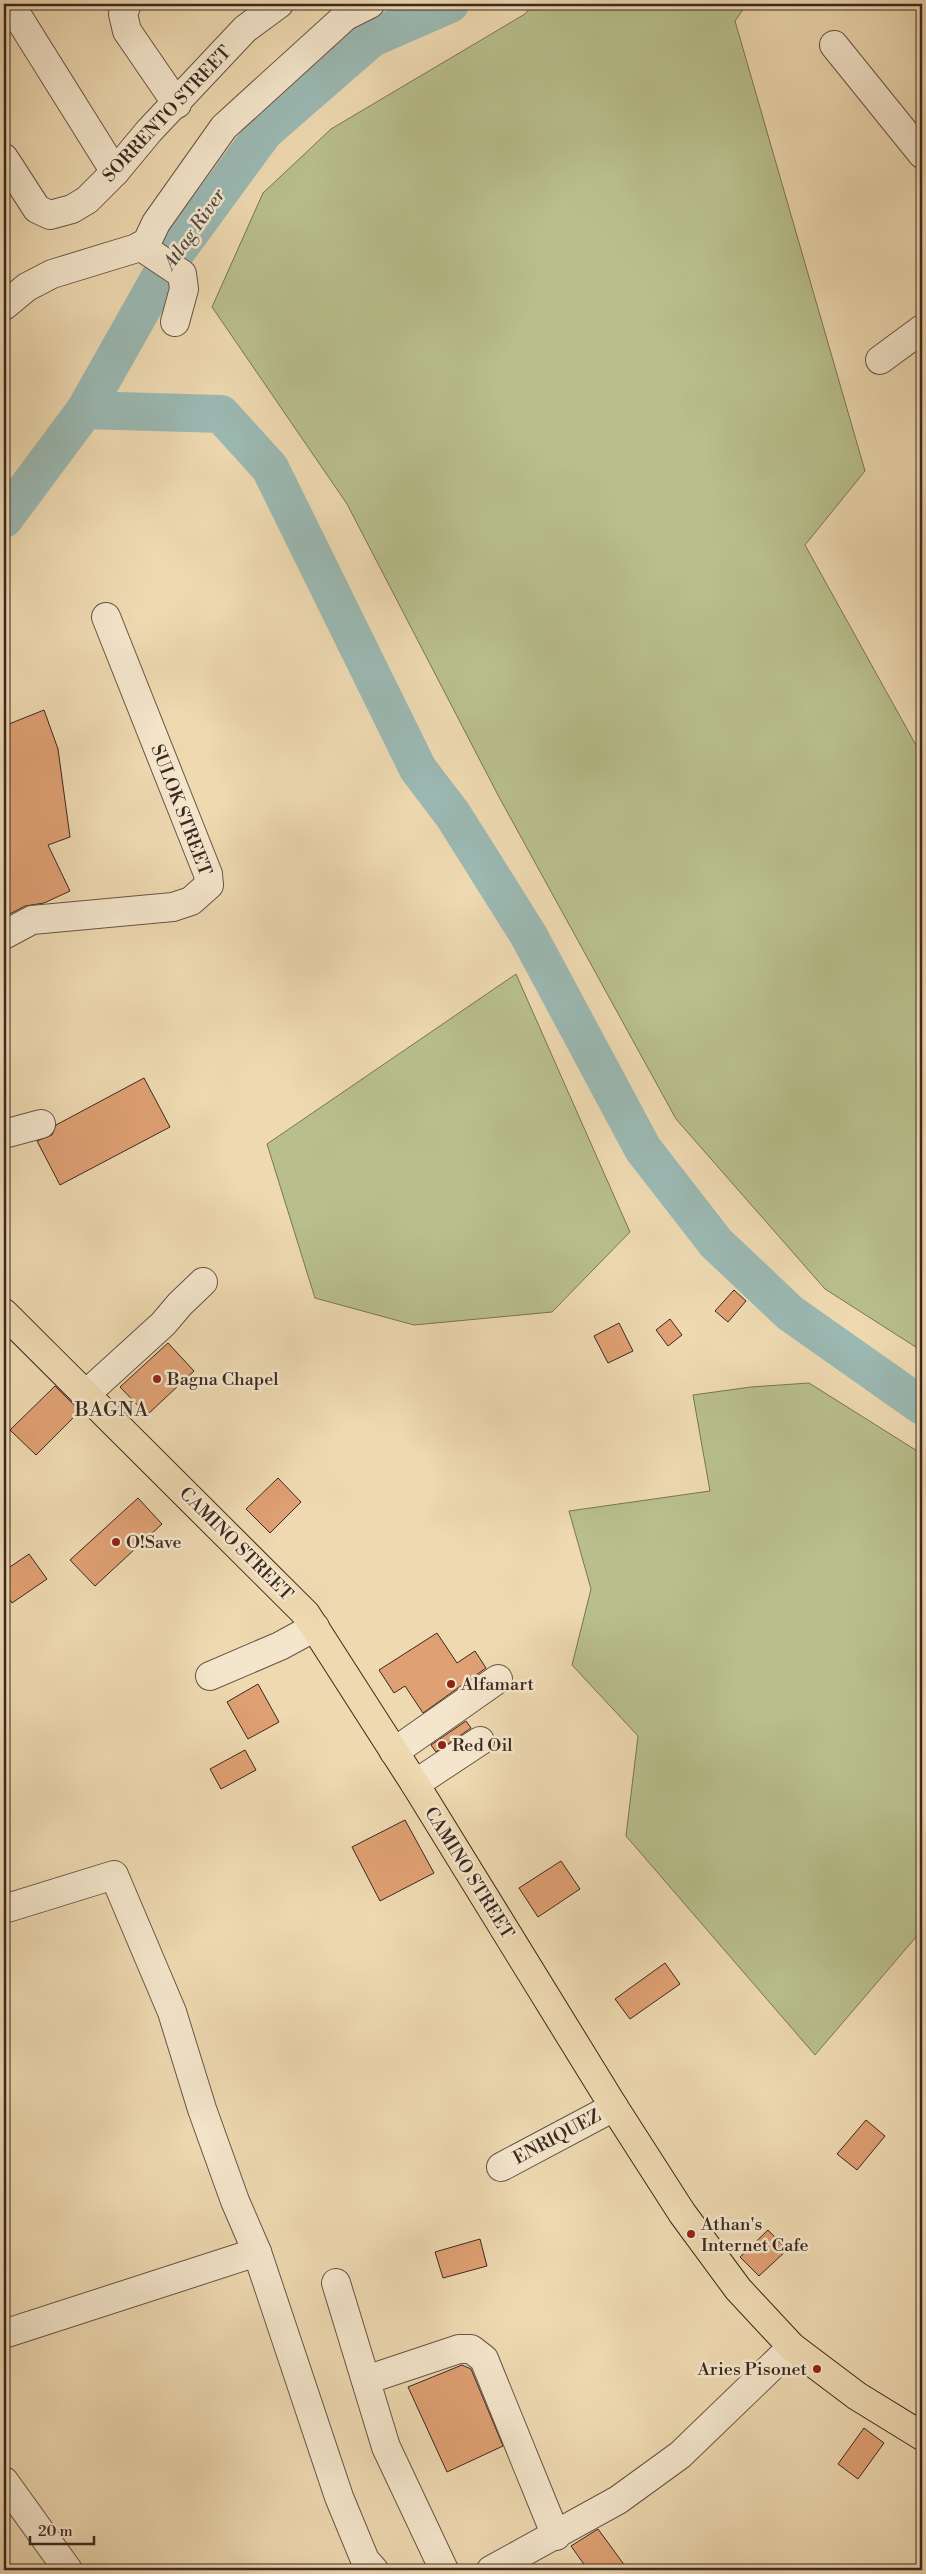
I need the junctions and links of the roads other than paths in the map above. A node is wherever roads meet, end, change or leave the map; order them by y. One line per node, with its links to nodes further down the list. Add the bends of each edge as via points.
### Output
1 (10, 4): 9 (street)
2 (127, 4): 6 (street, via 123,14 127,31)
3 (279, 4): 6 (street, SORRENTO STREET, via 245,29)
4 (370, 4): 10 (street, via 346,16 224,126 156,223)
5 (834, 45): 7 (street)
6 (177, 104): 9 (street, SORRENTO STREET)
7 (922, 154)
8 (4, 158): 9 (street, SORRENTO STREET, via 32,203 50,215 67,211 86,200)
9 (115, 172)
10 (144, 249): 11 (street, via 52,274); 12 (street, via 178,270 184,281)
11 (4, 306)
12 (175, 322)
13 (922, 328): 14 (street)
14 (880, 360)
15 (106, 616): 16 (street, SULOK STREET, via 208,874 209,885 191,901 173,906 32,920)
16 (4, 935)
17 (41, 1124): 18 (street)
18 (4, 1134)
19 (203, 1282): 21 (street)
20 (4, 1313): 21 (main road, CAMINO STREET)
21 (85, 1395): 22 (main road, CAMINO STREET, via 306,1614)
22 (315, 1627): 23 (street); 26 (main road, CAMINO STREET)
23 (210, 1676)
24 (498, 1679): 26 (street)
25 (480, 1741): 27 (street)
26 (394, 1752): 27 (main road, CAMINO STREET)
27 (414, 1784): 29 (main road, CAMINO STREET)
28 (4, 1909): 31 (street, via 114,1875 172,2012 202,2109)
29 (614, 2107): 30 (street, ENRIQUEZ); 34 (main road, CAMINO STREET, via 682,2213 738,2289)
30 (501, 2167)
31 (256, 2252): 33 (street); 40 (street, via 339,2497 365,2560)
32 (336, 2283): 35 (street)
33 (4, 2334)
34 (792, 2347): 36 (main road, CAMINO STREET, via 857,2396); 38 (street, via 680,2455 618,2500)
35 (366, 2380): 38 (street, via 459,2349 471,2349 484,2359); 41 (street, via 386,2447)
36 (922, 2434)
37 (4, 2481): 39 (street)
38 (556, 2536): 42 (street)
39 (68, 2570)
40 (374, 2570)
41 (444, 2570)
42 (491, 2570)

